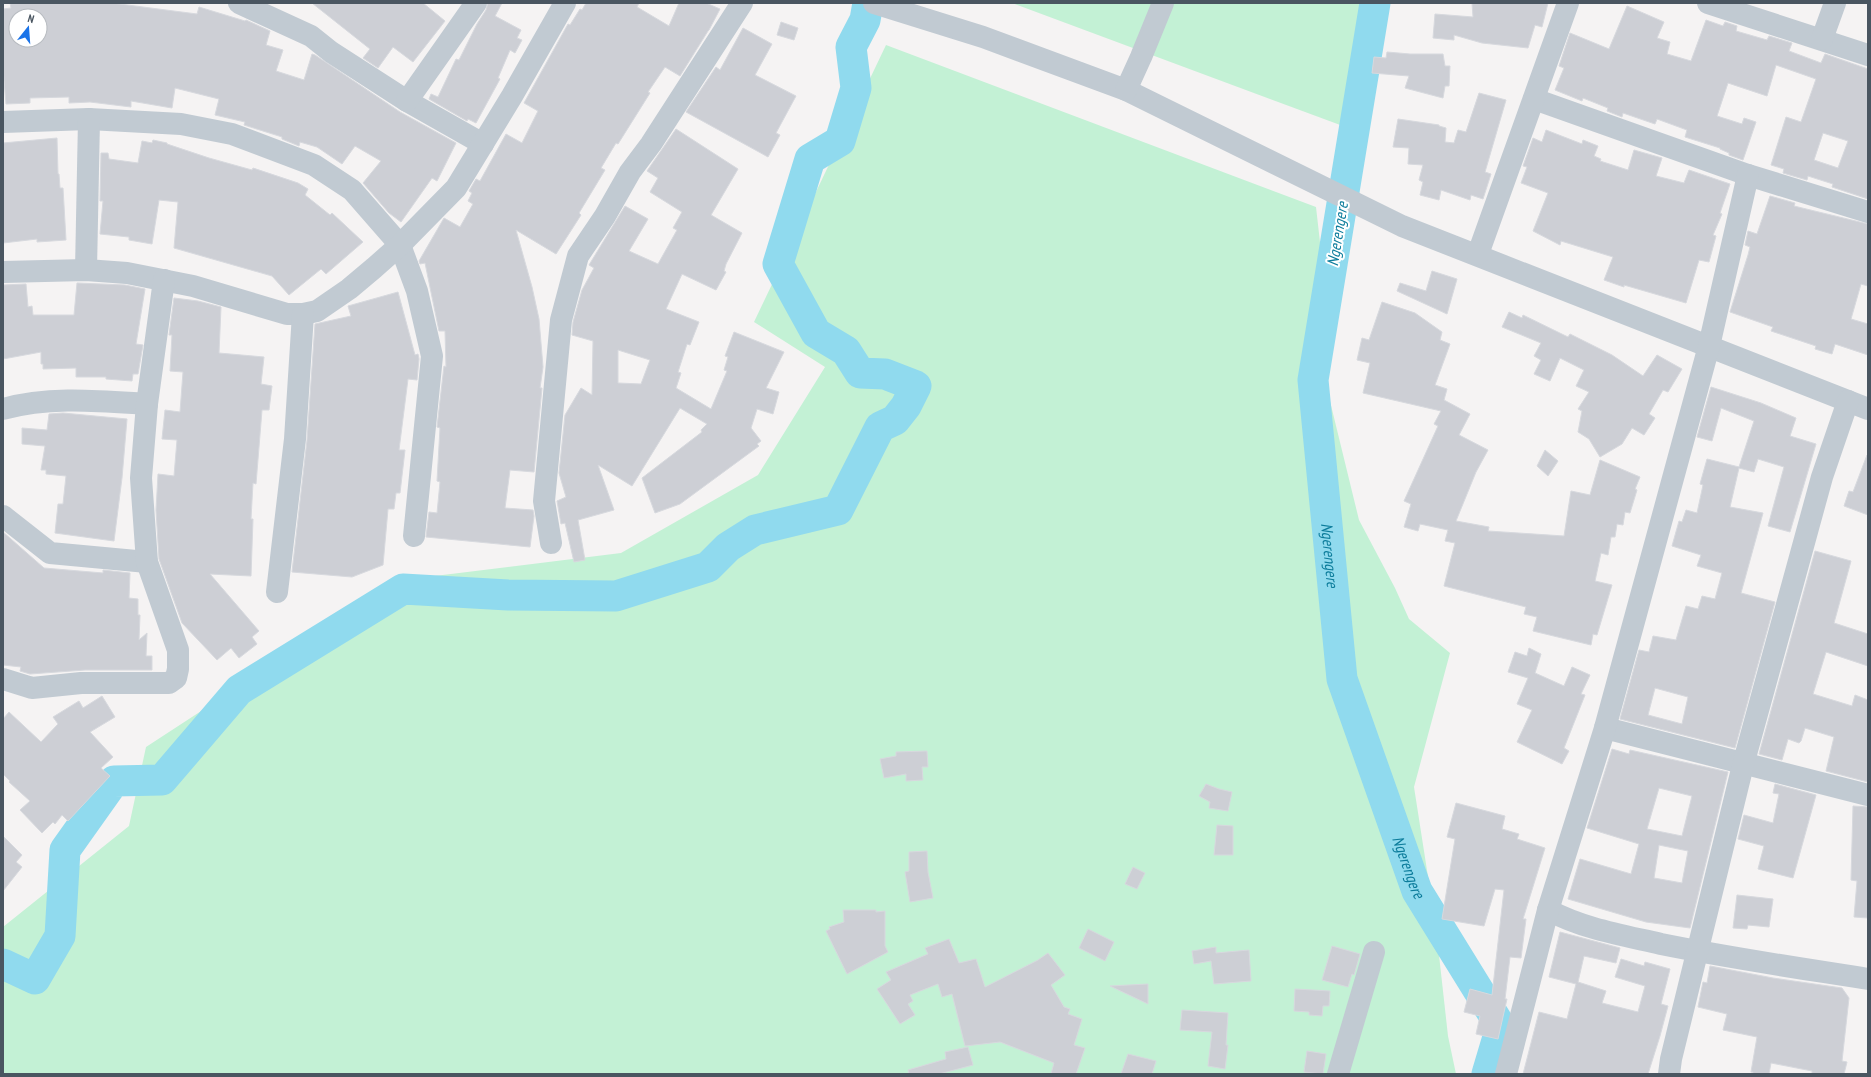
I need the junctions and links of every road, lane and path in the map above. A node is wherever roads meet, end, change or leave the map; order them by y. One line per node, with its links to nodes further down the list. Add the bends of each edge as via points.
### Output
1 (239, 3): 14 (street, via 311,36 331,52)
2 (476, 3): 14 (street)
3 (565, 3): 17 (street)
4 (742, 3): 33 (street, via 630,172 578,256 561,320 544,501)
5 (874, 3): 12 (street, via 983,37)
6 (1163, 3): 12 (street)
7 (1568, 3): 13 (street)
8 (1708, 3): 10 (street)
9 (1834, 3): 10 (street)
10 (1822, 39): 11 (street)
11 (1868, 55)
12 (1126, 90): 21 (street, via 1402,226)
13 (1534, 99): 18 (street); 21 (street)
14 (407, 101): 17 (street)
15 (89, 119): 16 (street); 20 (street, via 181,124 232,134 314,165 352,190); 22 (street)
16 (3, 122)
17 (483, 144): 20 (street, via 456,188)
18 (1748, 175): 19 (street); 26 (street)
19 (1868, 212)
20 (400, 245): 25 (street, via 326,306); 32 (street, via 417,291 432,356)
21 (1478, 254): 26 (street)
22 (86, 270): 23 (street); 24 (street)
23 (3, 272)
24 (164, 280): 25 (street, via 193,286 266,309 287,314); 28 (street)
25 (303, 314): 35 (street, via 295,439)
26 (1709, 346): 27 (street); 37 (street)
27 (1848, 401): 30 (street); 38 (street, via 1822,477)
28 (147, 404): 29 (street, via 86,400 44,401); 34 (street, via 141,478)
29 (3, 409)
30 (1868, 409)
31 (3, 516): 34 (street, via 50,553)
32 (414, 536)
33 (551, 543)
34 (147, 562): 36 (street, via 178,650 176,678 169,683 81,683 32,688)
35 (277, 592)
36 (3, 679)
37 (1605, 728): 38 (street); 40 (street)
38 (1743, 764): 39 (street); 41 (street)
39 (1868, 796)
40 (1548, 910): 41 (street, via 1569,921 1609,933); 45 (street)
41 (1697, 951): 43 (street); 46 (street)
42 (1374, 952): 44 (street)
43 (1868, 980)
44 (1338, 1074)
45 (1506, 1074)
46 (1669, 1074)

